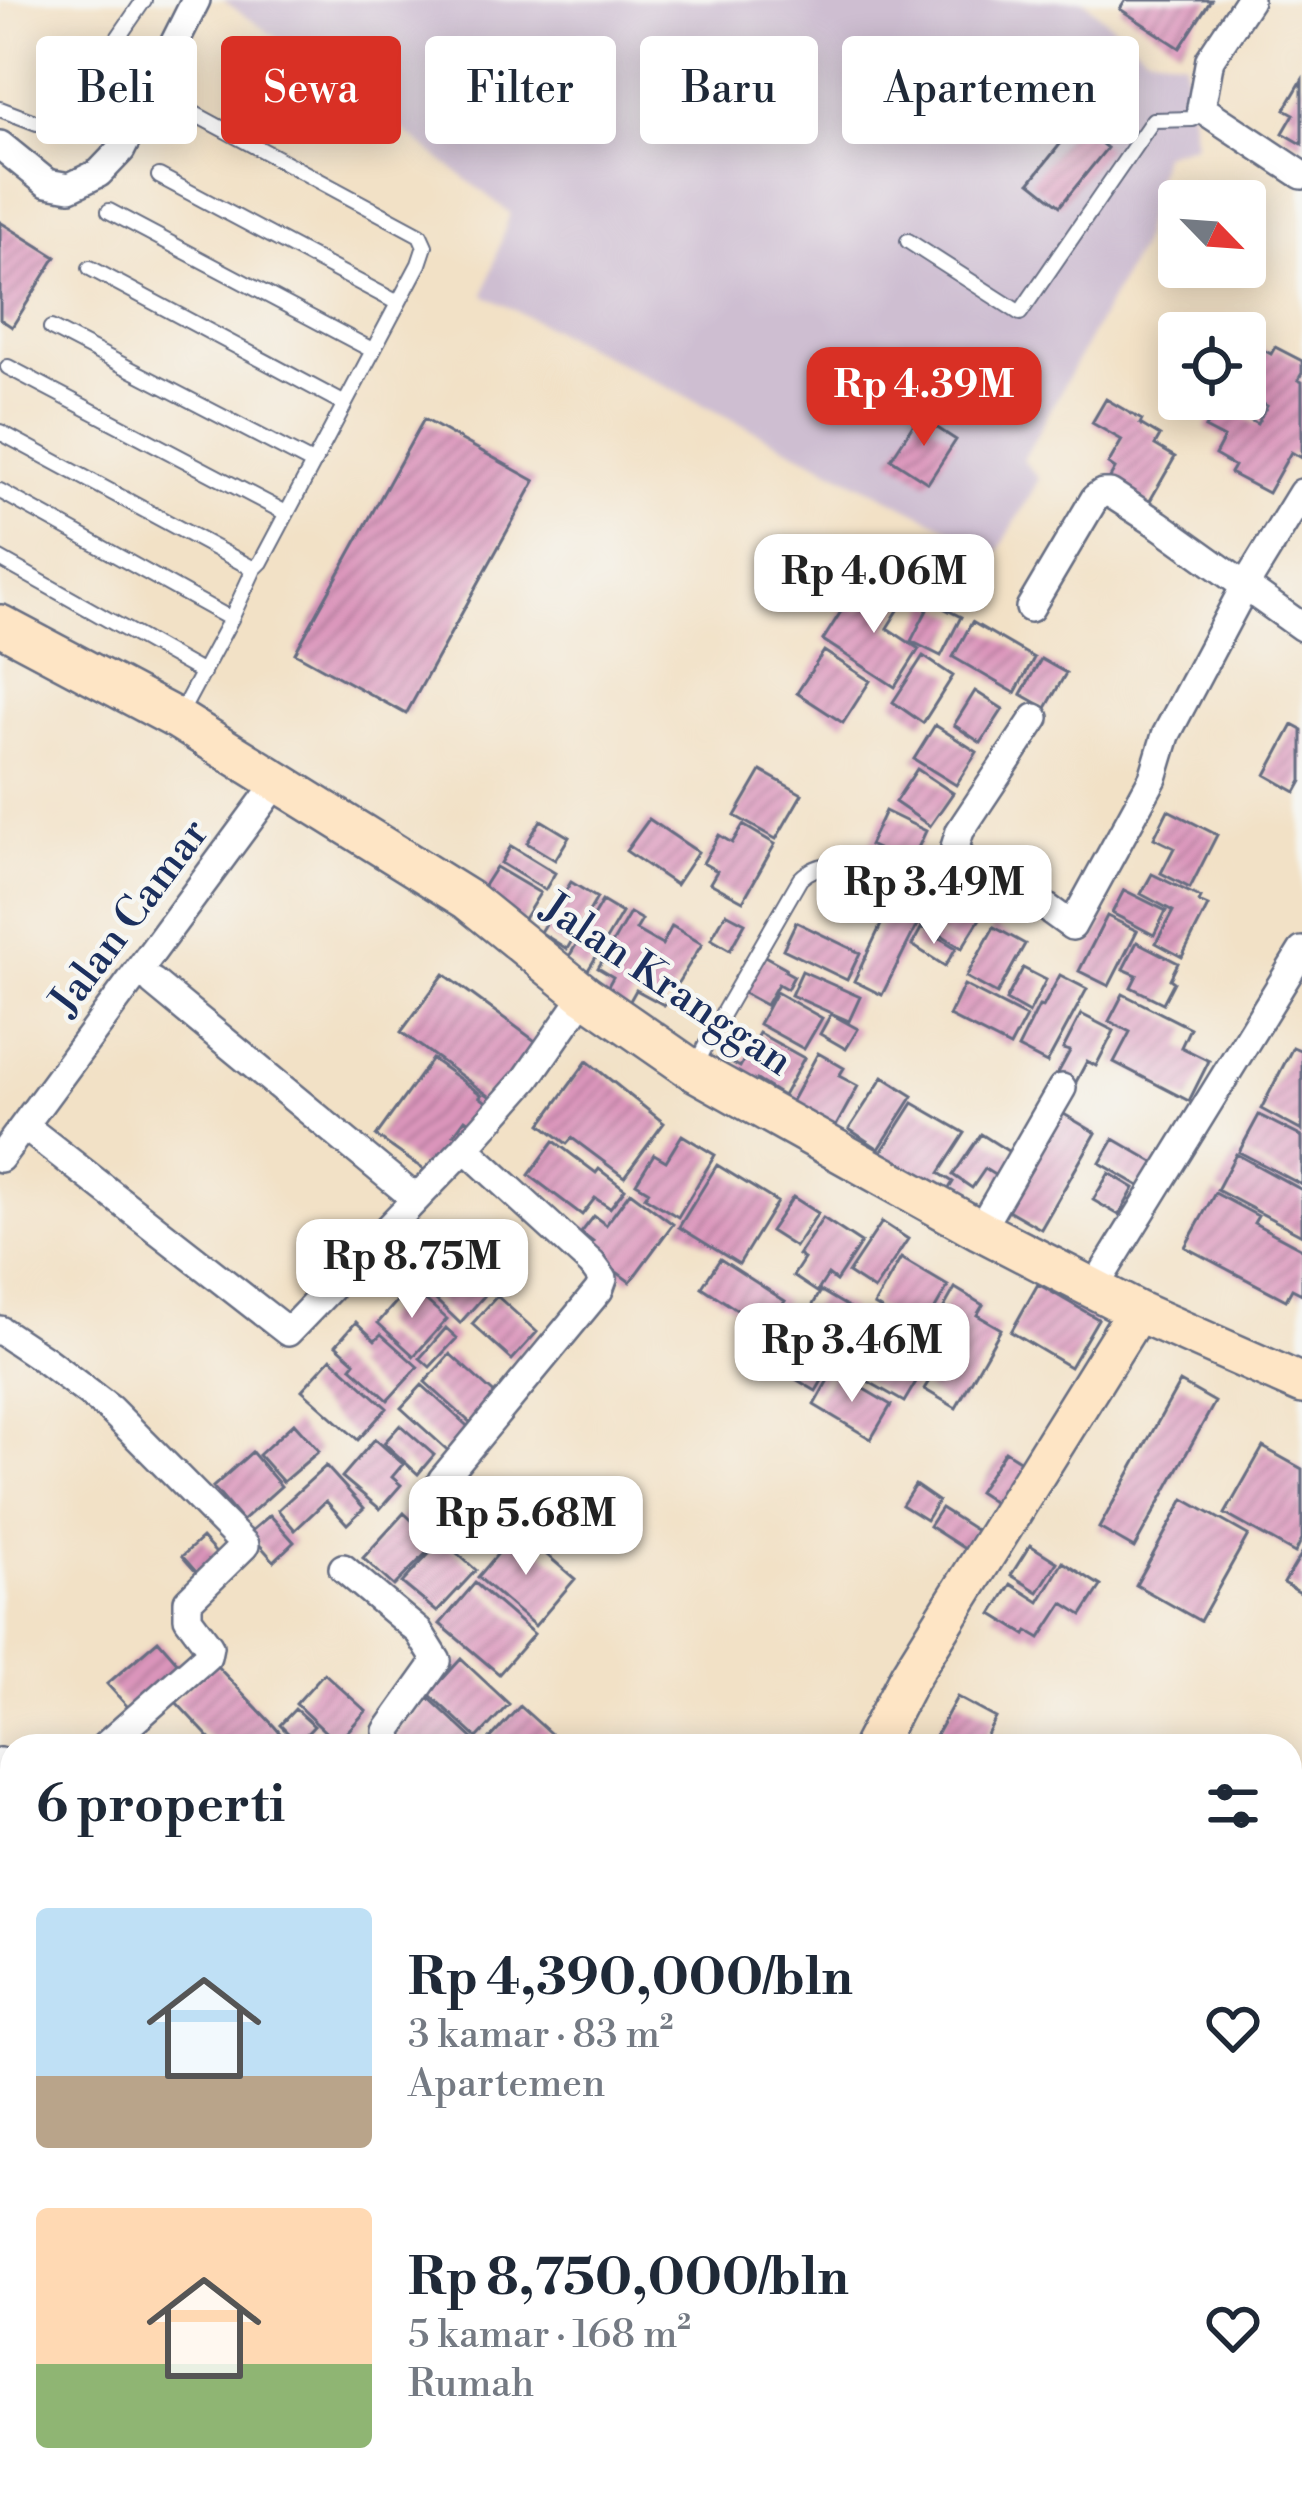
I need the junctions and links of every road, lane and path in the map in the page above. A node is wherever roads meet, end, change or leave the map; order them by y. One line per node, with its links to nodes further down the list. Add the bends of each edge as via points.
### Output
1 (144, 0): 5 (lane, via 69,109 37,122)
2 (196, 0): 7 (street, via 121,150 99,173 70,188 47,183)
3 (1250, 0): 4 (street, via 1210,58)
4 (1202, 108): 8 (street); 11 (lane, via 1192,118 1153,120 1020,313)
5 (0, 109)
6 (197, 115): 13 (lane, via 420,235 425,246)
7 (0, 145)
8 (1302, 175)
9 (159, 176): 13 (lane)
10 (109, 212): 15 (lane)
11 (908, 242)
12 (90, 268): 17 (lane)
13 (398, 303): 15 (lane)
14 (51, 328): 19 (lane)
15 (372, 350): 17 (lane)
16 (8, 367): 22 (lane)
17 (343, 403): 19 (lane)
18 (0, 432): 24 (lane)
19 (312, 463): 22 (lane)
20 (0, 491): 27 (lane)
21 (1302, 493): 25 (street)
22 (286, 512): 24 (lane)
23 (0, 559): 30 (lane)
24 (254, 569): 27 (lane)
25 (1245, 586): 26 (street, via 1102,493); 29 (street); 31 (street, via 1072,926 963,860 955,847)
26 (1030, 608)
27 (231, 619): 30 (lane)
28 (0, 625): 32 (main road, Jalan Kranggan)
29 (1302, 627)
30 (202, 673): 32 (lane)
31 (1034, 718)
32 (176, 719): 33 (main road, Jalan Kranggan)
33 (279, 780): 37 (main road, Jalan Kranggan, via 469,900); 42 (street, Jalan Camar)
34 (898, 888): 38 (lane, via 838,866 812,868)
35 (1302, 951): 45 (street)
36 (153, 982): 43 (street)
37 (585, 995): 38 (main road, Jalan Kranggan); 41 (street)
38 (693, 1070): 44 (main road, Jalan Kranggan)
39 (1062, 1088): 44 (street)
40 (32, 1132): 43 (street, via 288,1332)
41 (466, 1148): 43 (street); 49 (street, via 603,1279)
42 (0, 1158)
43 (416, 1199)
44 (980, 1230): 45 (main road, Jalan Kranggan)
45 (1094, 1288): 46 (main road, Jalan Kranggan)
46 (1137, 1311): 48 (main road, Jalan Kranggan); 53 (main road)
47 (0, 1330): 51 (street, via 110,1409 245,1544 188,1601 208,1656)
48 (1302, 1384)
49 (442, 1480)
50 (343, 1568): 52 (street, via 419,1632 437,1661)
51 (119, 1734)
52 (388, 1734)
53 (879, 1734)

